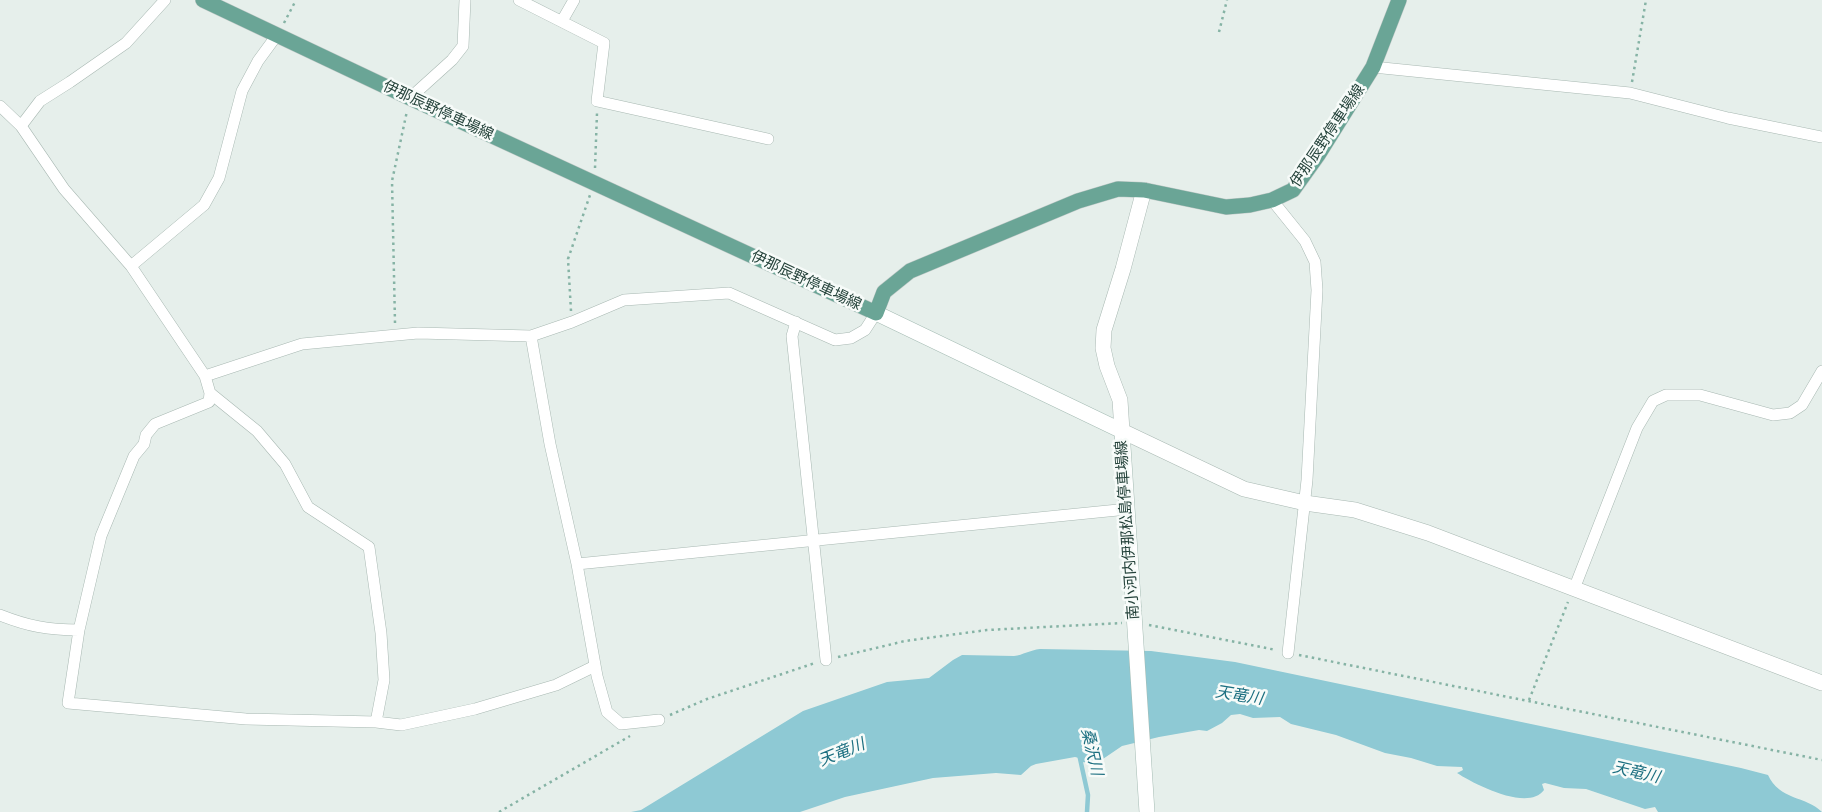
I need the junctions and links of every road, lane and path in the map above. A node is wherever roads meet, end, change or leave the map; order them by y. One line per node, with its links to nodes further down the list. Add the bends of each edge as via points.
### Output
1 (165, 0): 18 (street, via 126,43 40,101)
2 (203, 0): 12 (main road, 伊那辰野停車場線)
3 (296, 0): 12 (path)
4 (465, 0): 15 (street, via 463,46)
5 (519, 0): 10 (street)
6 (574, 0): 10 (street)
7 (1227, 0): 11 (path)
8 (1399, 0): 13 (main road, 伊那辰野停車場線)
9 (1646, 0): 14 (path)
10 (562, 21): 16 (street, via 604,43)
11 (1219, 32)
12 (277, 35): 15 (main road, 伊那辰野停車場線); 24 (street, via 242,91 219,178 204,205)
13 (1373, 67): 14 (street); 23 (main road, 伊那辰野停車場線, via 1293,190)
14 (1630, 93): 19 (street)
15 (410, 98): 21 (main road, 伊那辰野停車場線); 28 (path, via 392,181)
16 (597, 101): 20 (street); 21 (path)
17 (0, 106): 18 (street)
18 (21, 126): 24 (street, via 64,189)
19 (1822, 137)
20 (768, 139)
21 (594, 183): 25 (main road, 伊那辰野停車場線); 26 (path, via 568,259)
22 (1144, 190): 23 (main road, 伊那辰野停車場線, via 1226,207); 25 (main road, 伊那辰野停車場線, via 1118,189 1078,201 910,271 884,292); 33 (street, via 1104,330 1103,348 1120,400)
23 (1272, 200): 34 (street, via 1305,241 1315,262 1317,290)
24 (131, 266): 31 (street)
25 (876, 313): 27 (street, via 865,330 851,338 834,340); 33 (street, 南小河内伊那松島停車場線)
26 (572, 322): 27 (street, via 624,300 729,293); 29 (street)
27 (796, 322): 36 (street, via 792,336)
28 (395, 335): 29 (street); 31 (street, via 302,344)
29 (531, 336): 37 (street, via 550,444)
30 (1822, 371): 38 (street, via 1802,405 1790,413 1773,415 1700,395 1666,395 1653,402 1636,428)
31 (205, 376): 32 (street)
32 (210, 393): 40 (street, via 209,402 155,424 134,456 102,536); 47 (street, via 257,431 285,464 308,507 369,547 384,680)
33 (1122, 431): 34 (street, via 1244,489); 35 (street, 南小河内伊那松島停車場線)
34 (1305, 503): 38 (street, via 1355,510 1428,533); 41 (street)
35 (1128, 509): 36 (street); 48 (street, 南小河内伊那松島停車場線)
36 (814, 540): 37 (street); 42 (street)
37 (577, 564): 43 (street)
38 (1574, 589): 44 (street); 45 (path)
39 (0, 615): 40 (street, via 52,630)
40 (79, 630): 47 (street, via 68,703 246,719)
41 (1288, 652)
42 (826, 660)
43 (595, 666): 46 (street, via 607,712 621,724); 47 (street, via 556,685 476,709 401,725)
44 (1822, 683)
45 (1529, 700)
46 (659, 720)
47 (376, 722)
48 (1147, 812)

